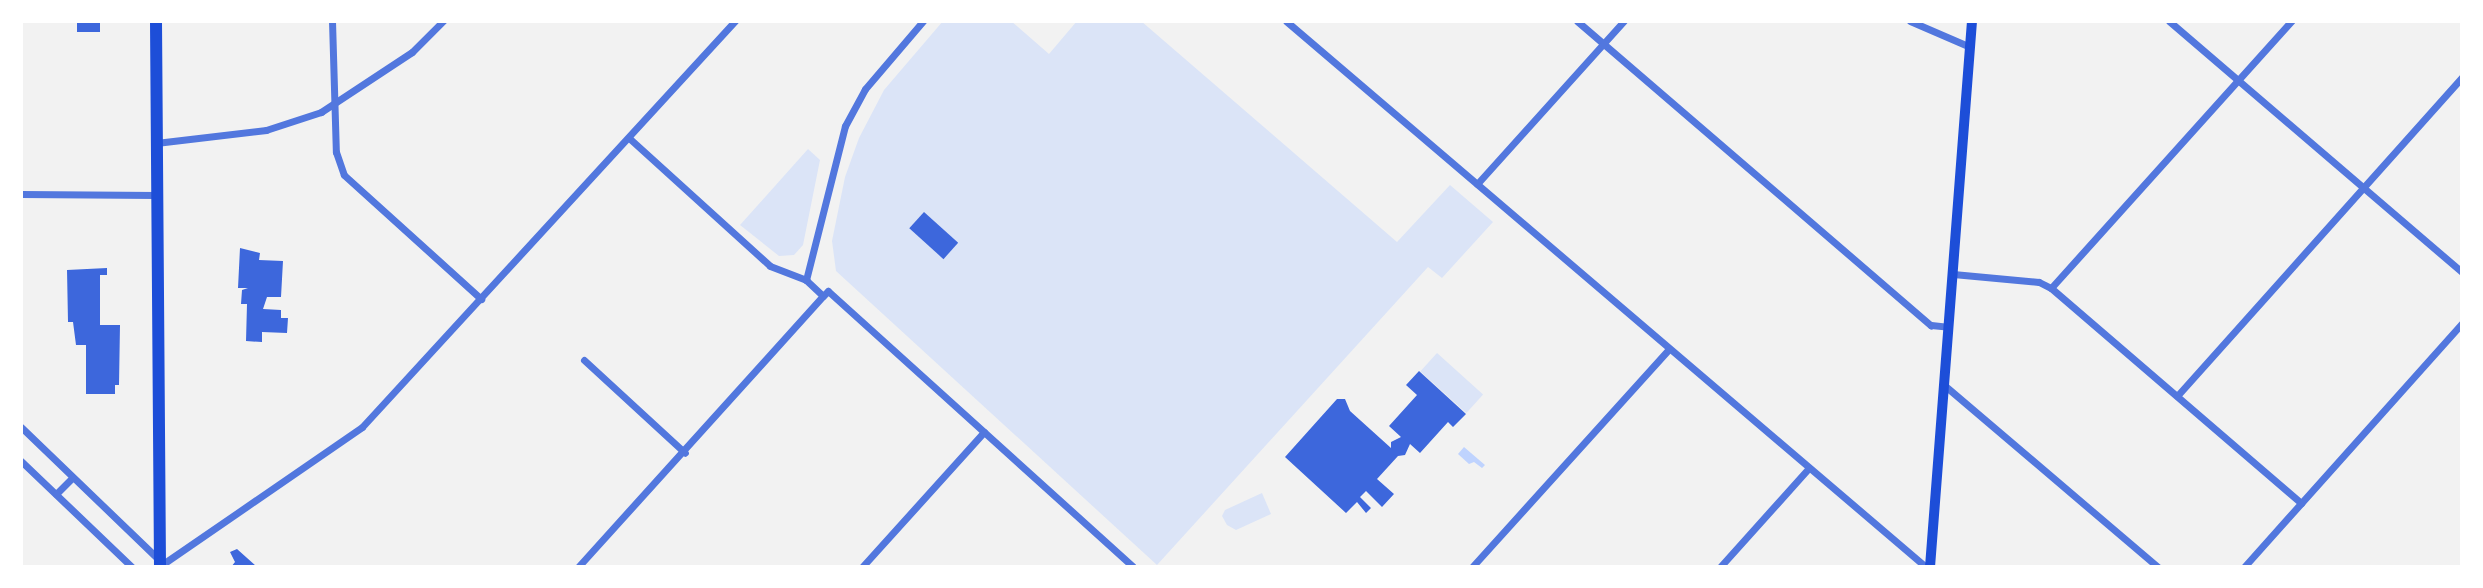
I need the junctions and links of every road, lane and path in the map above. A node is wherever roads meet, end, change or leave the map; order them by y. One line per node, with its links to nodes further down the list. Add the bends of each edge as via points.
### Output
1 (156, 21): 19 (main road)
2 (332, 21): 17 (street)
3 (443, 21): 17 (street, via 412,52)
4 (735, 21): 18 (street)
5 (923, 21): 26 (street, via 871,81 845,125)
6 (1286, 21): 20 (street)
7 (1577, 21): 13 (street)
8 (1624, 21): 13 (street)
9 (1910, 21): 14 (street)
10 (1972, 21): 14 (main road)
11 (2169, 21): 16 (street)
12 (2291, 21): 16 (street)
13 (1604, 44): 20 (street); 31 (street, via 1931,325)
14 (1970, 47): 25 (main road)
15 (2462, 77): 21 (street)
16 (2237, 80): 21 (street); 27 (street)
17 (334, 104): 19 (street, via 267,130); 29 (street, via 336,152 350,184)
18 (629, 138): 26 (street, via 763,260); 29 (street)
19 (155, 143): 23 (main road)
20 (1477, 184): 32 (street)
21 (2364, 186): 24 (street); 35 (street)
22 (21, 194): 23 (street)
23 (156, 195): 44 (main road)
24 (2462, 272)
25 (1953, 274): 27 (street, via 2039,282); 31 (main road)
26 (806, 280): 28 (street)
27 (2051, 288): 35 (street)
28 (823, 296): 37 (street, via 828,290); 38 (street)
29 (481, 299): 44 (street, via 351,436)
30 (2462, 323): 43 (street)
31 (1949, 327): 34 (main road)
32 (1670, 349): 40 (street); 49 (street)
33 (584, 360): 38 (street)
34 (1944, 385): 51 (main road); 52 (street)
35 (2177, 396): 43 (street)
36 (21, 427): 41 (street)
37 (984, 432): 47 (street); 48 (street)
38 (685, 453): 46 (street)
39 (21, 461): 42 (street)
40 (1808, 469): 50 (street); 51 (street)
41 (72, 478): 42 (street); 44 (street)
42 (56, 494): 45 (street)
43 (2301, 503): 53 (street)
44 (160, 564)
45 (132, 567)
46 (578, 567)
47 (862, 567)
48 (1132, 567)
49 (1472, 567)
50 (1720, 567)
51 (1928, 567)
52 (2158, 567)
53 (2244, 567)

